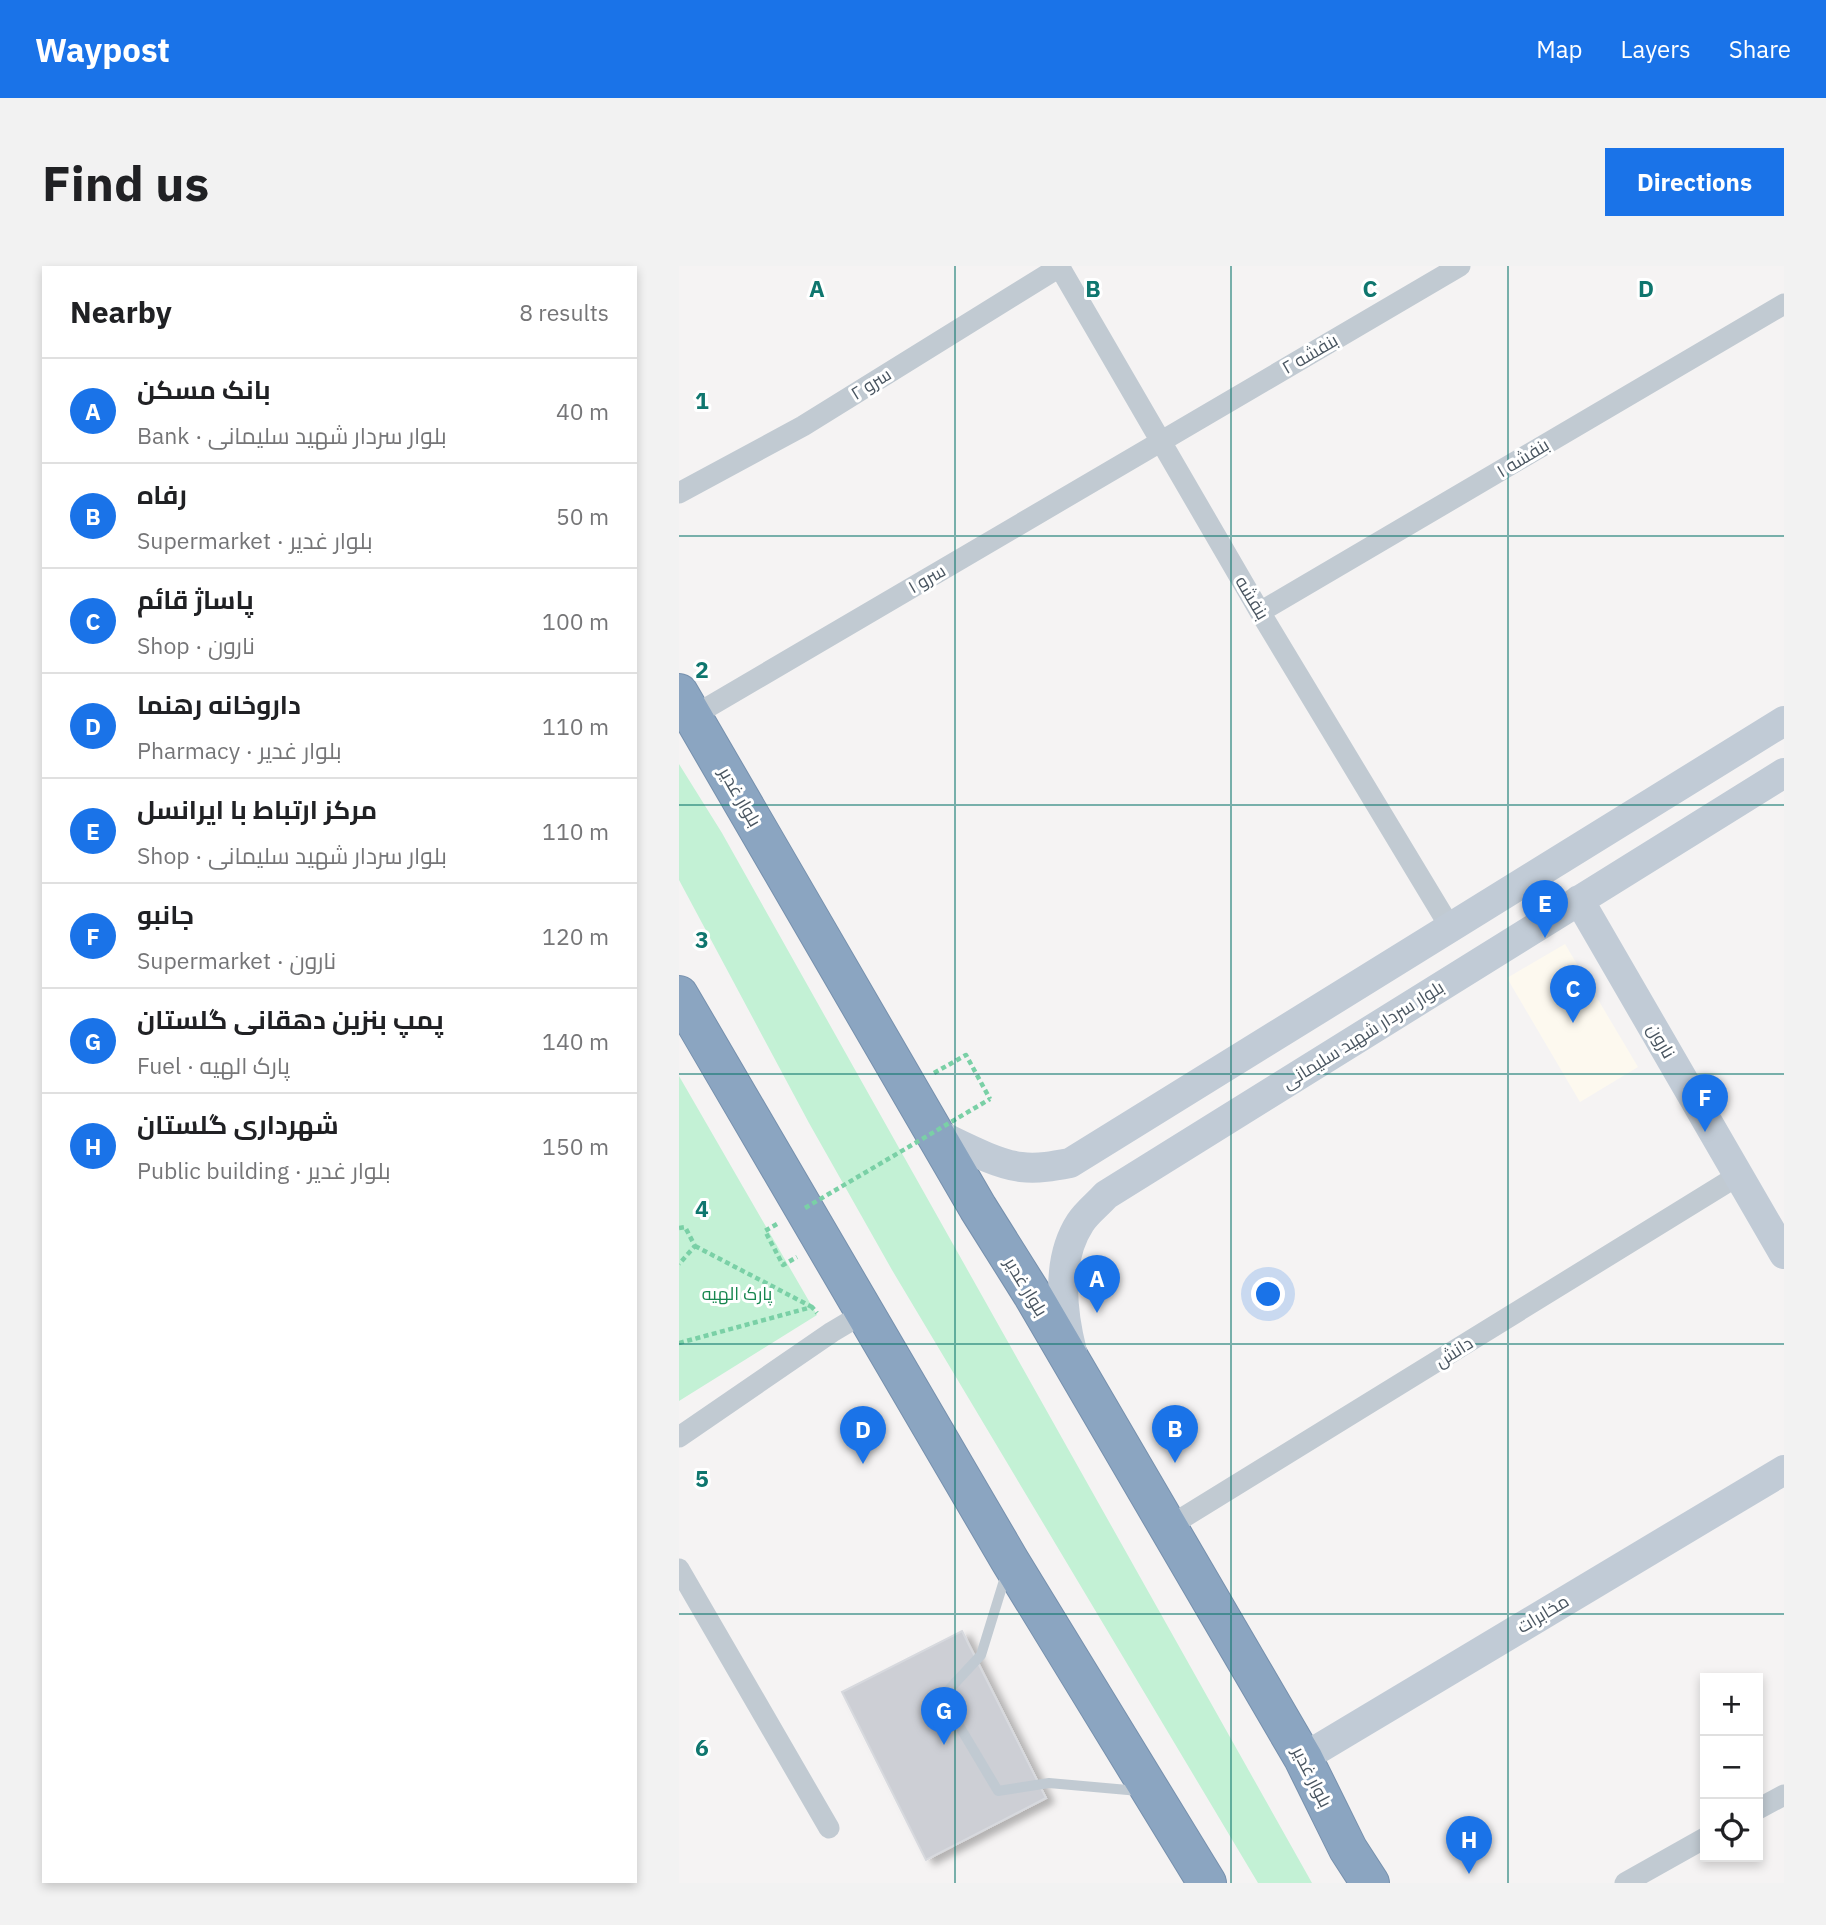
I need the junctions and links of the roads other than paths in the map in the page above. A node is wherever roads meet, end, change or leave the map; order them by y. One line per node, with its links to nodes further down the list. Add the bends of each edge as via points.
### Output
1 (1060, 266): 4 (street, بنفشه); 5 (street, سرو ۲, via 803,426)
2 (1460, 266): 4 (street, بنفشه ۲)
3 (1784, 304): 6 (street, بنفشه ۱)
4 (1160, 442): 6 (street, بنفشه); 7 (street, سرو ۱)
5 (679, 493)
6 (1260, 612): 11 (street, بنفشه)
7 (686, 704): 13 (highway, بلوار غدیر)
8 (1784, 721): 11 (main road)
9 (1784, 773): 10 (main road, بلوار سردار شهید سلیمانی)
10 (1579, 900): 14 (main road, نارون); 17 (main road, بلوار سردار شهید سلیمانی, via 1106,1195 1080,1223 1066,1255 1066,1325)
11 (1450, 927): 13 (main road, via 1070,1163 1019,1167)
12 (679, 995): 16 (highway, via 805,1208)
13 (935, 1133): 17 (highway, بلوار غدیر)
14 (1739, 1175): 15 (main road, نارون); 20 (street, دانش)
15 (1784, 1254)
16 (848, 1323): 18 (street); 21 (highway)
17 (1077, 1373): 20 (highway, بلوار غدیر)
18 (679, 1437)
19 (1784, 1470): 23 (main road, مخابرات)
20 (1168, 1527): 23 (highway, بلوار غدیر)
21 (1010, 1562): 24 (highway); 24 (lane, via 981,1655 942,1698 998,1791 1049,1783)
22 (679, 1569): 27 (street)
23 (1303, 1758): 29 (highway, بلوار غدیر)
24 (1151, 1792): 30 (highway)
25 (1784, 1794): 26 (street)
26 (1763, 1806)
27 (829, 1828)
28 (1700, 1841): 32 (street)
29 (1350, 1866): 31 (highway, بلوار غدیر)
30 (1207, 1883)
31 (1370, 1883)
32 (1625, 1883)

